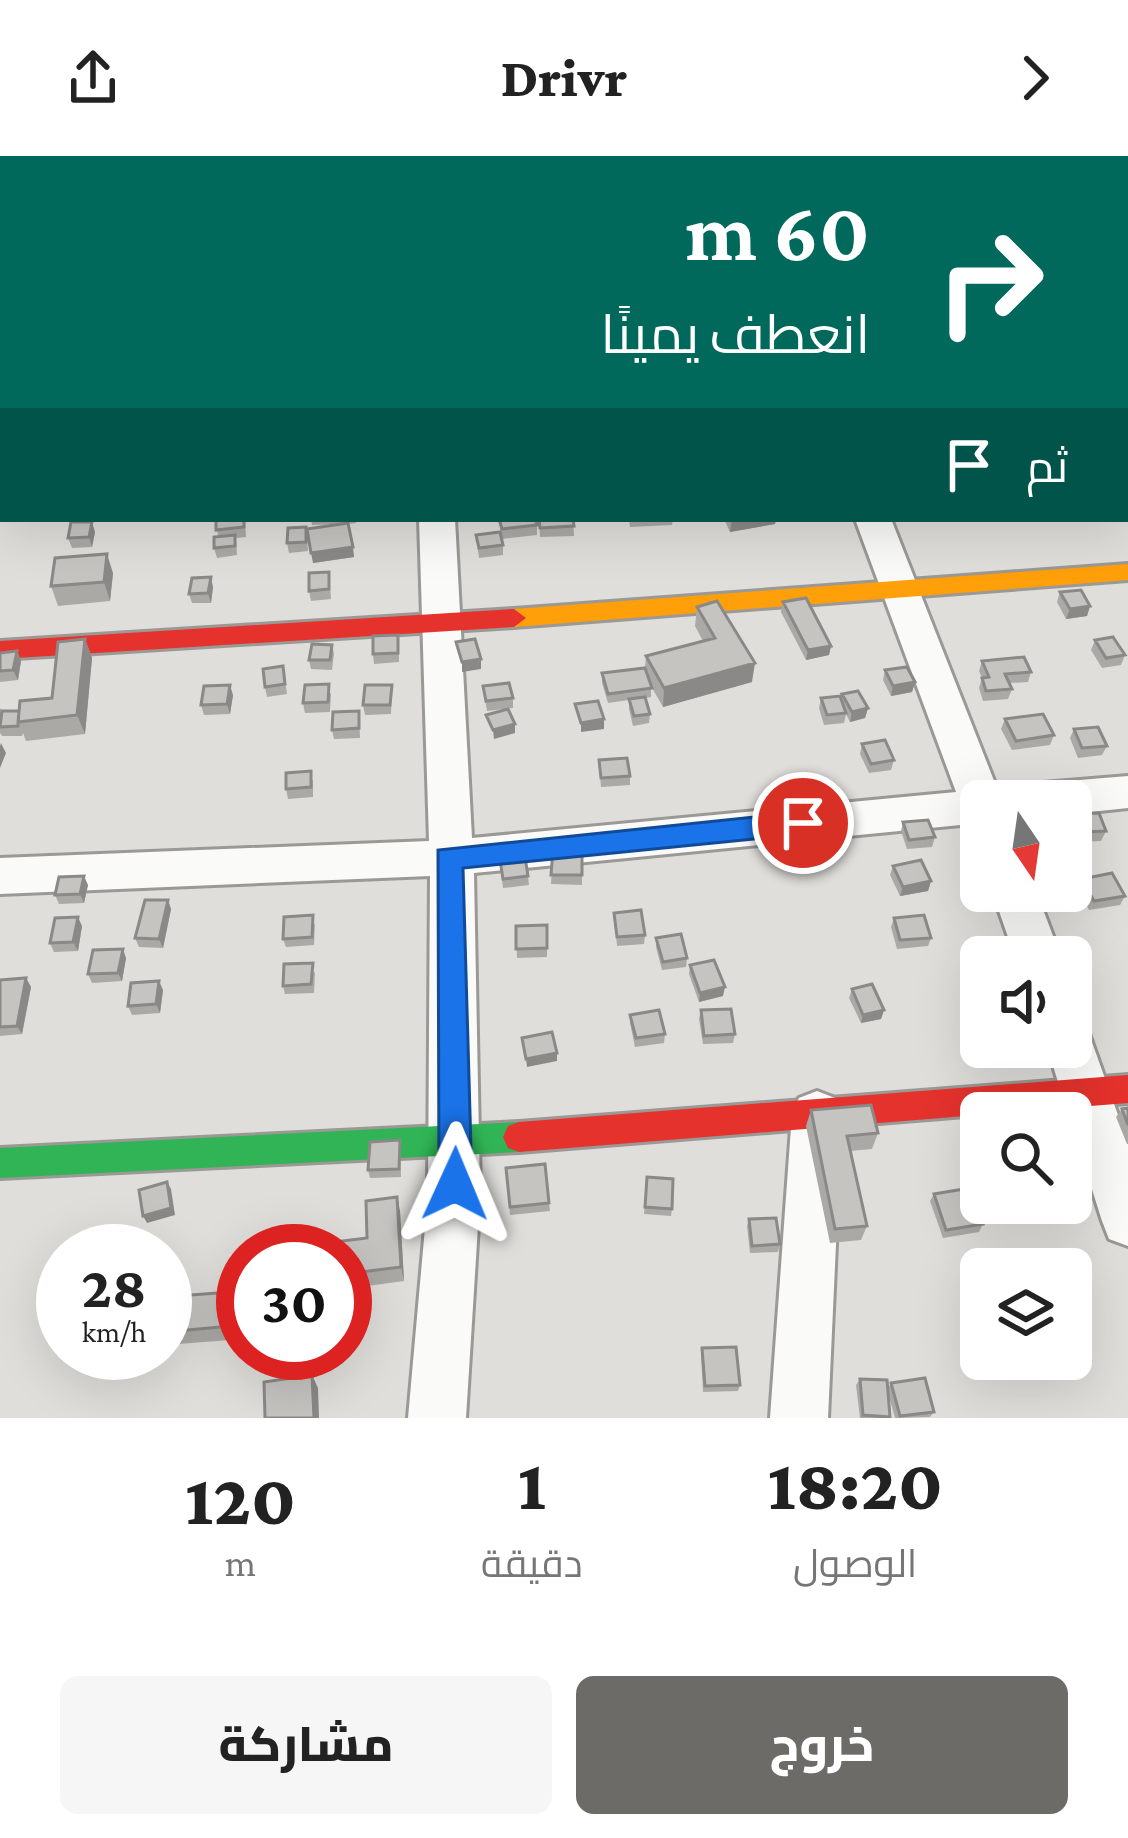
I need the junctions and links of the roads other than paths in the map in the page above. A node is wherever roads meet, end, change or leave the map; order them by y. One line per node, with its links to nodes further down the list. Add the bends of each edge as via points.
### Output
1 (437, 522): 5 (street)
2 (875, 522): 4 (street)
3 (1128, 572): 4 (street)
4 (900, 591): 5 (street); 7 (street)
5 (441, 624): 6 (street); 11 (street)
6 (0, 650)
7 (972, 780)
8 (1128, 792): 9 (street)
9 (1092, 795)
10 (960, 806): 11 (street)
11 (448, 858): 12 (street); 15 (street)
12 (0, 876)
13 (1108, 1091): 14 (street); 17 (street)
14 (817, 1114): 15 (street); 19 (street)
15 (457, 1142): 16 (street); 18 (street, via 451,1309)
16 (0, 1163)
17 (1128, 1220)
18 (437, 1418)
19 (799, 1418)

